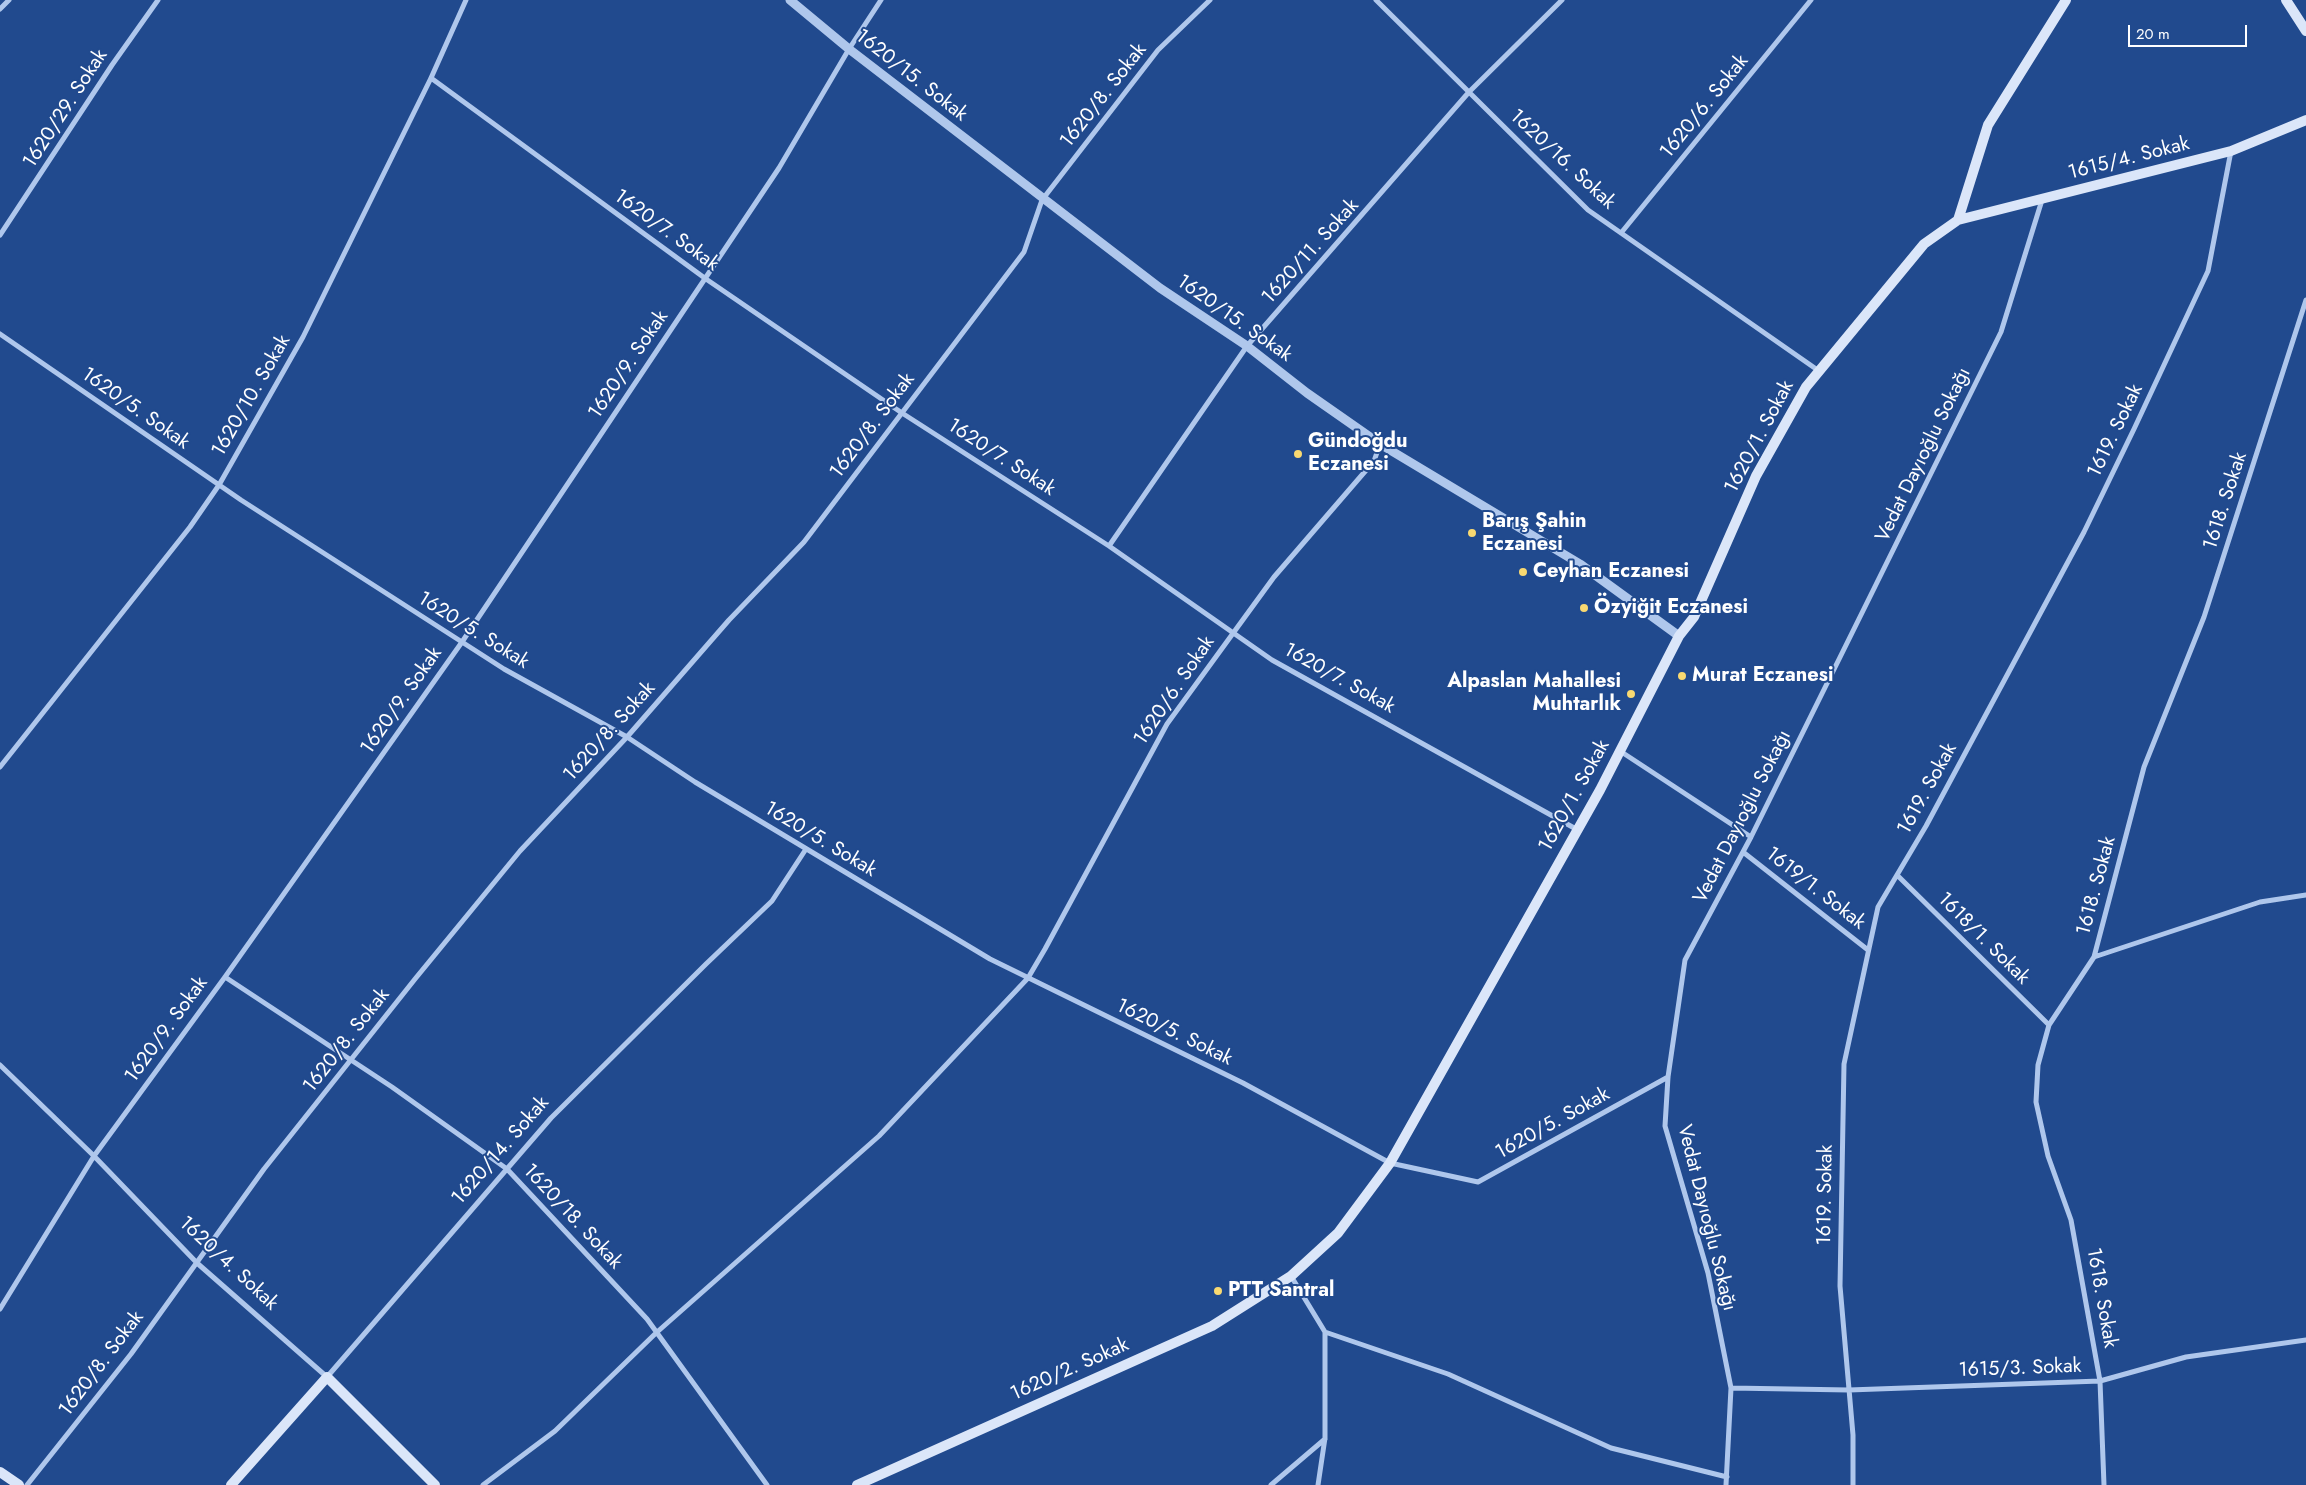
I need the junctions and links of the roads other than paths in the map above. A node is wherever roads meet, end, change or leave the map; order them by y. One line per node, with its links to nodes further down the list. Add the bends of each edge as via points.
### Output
1 (9, 0): 12 (street)
2 (158, 0): 23 (street, 1620/29. Sokak)
3 (466, 0): 15 (street, 1620/10. Sokak)
4 (790, 0): 14 (street, 1620/15. Sokak)
5 (881, 0): 14 (street, 1620/9. Sokak)
6 (1210, 0): 19 (street, 1620/8. Sokak, via 1158,50)
7 (1376, 0): 16 (street, 1620/16. Sokak)
8 (1562, 0): 16 (street, 1620/11. Sokak)
9 (1811, 0): 22 (street, 1620/6. Sokak)
10 (2066, 0): 21 (main road, via 1988,125)
11 (2286, 0): 13 (main road)
12 (0, 9)
13 (2306, 31)
14 (849, 49): 19 (street, 1620/15. Sokak); 24 (street, 1620/9. Sokak, via 779,168)
15 (431, 78): 24 (street, 1620/7. Sokak); 31 (street, 1620/10. Sokak, via 303,337)
16 (1470, 92): 22 (street, 1620/16. Sokak, via 1588,210); 27 (street, 1620/11. Sokak)
17 (2306, 120): 18 (main road, 1615/4. Sokak)
18 (2231, 151): 20 (main road, 1615/4. Sokak); 43 (street, 1619. Sokak, via 2208,271 2084,532)
19 (1042, 200): 27 (street, 1620/15. Sokak, via 1160,288); 29 (street, 1620/8. Sokak, via 1024,252)
20 (2042, 200): 21 (main road, 1615/4. Sokak); 40 (street, Vedat Dayıoğlu Sokağı, via 2001,332)
21 (1958, 220): 28 (main road, 1620/1. Sokak, via 1924,244)
22 (1621, 233): 28 (street, 1620/16. Sokak)
23 (0, 235)
24 (706, 279): 29 (street, 1620/7. Sokak); 35 (street, 1620/9. Sokak)
25 (2306, 300): 46 (street, 1618. Sokak, via 2204,617 2144,766)
26 (0, 334): 31 (street, 1620/5. Sokak)
27 (1247, 346): 30 (street, 1620/15. Sokak); 32 (street, 1620/11. Sokak)
28 (1819, 371): 34 (main road, 1620/1. Sokak, via 1806,387 1756,476 1694,617)
29 (902, 413): 32 (street, 1620/7. Sokak); 36 (street, 1620/8. Sokak, via 804,542 729,620)
30 (1380, 444): 33 (street, 1620/6. Sokak, via 1374,461 1274,577); 34 (street, 1620/15. Sokak, via 1580,564)
31 (219, 485): 35 (street, 1620/5. Sokak); 38 (street, 1620/10. Sokak, via 190,528)
32 (1109, 546): 33 (street, 1620/7. Sokak)
33 (1233, 632): 39 (street, 1620/7. Sokak, via 1272,660); 48 (street, 1620/6. Sokak, via 1167,724)
34 (1680, 636): 37 (main road, 1620/1. Sokak)
35 (462, 642): 36 (street, 1620/5. Sokak); 47 (street, 1620/9. Sokak)
36 (627, 737): 41 (street, 1620/5. Sokak, via 694,782); 50 (street, 1620/8. Sokak, via 520,851)
37 (1620, 751): 39 (main road, 1620/1. Sokak); 40 (street, 1619/1. Sokak)
38 (0, 767)
39 (1576, 829): 54 (main road, 1620/1. Sokak)
40 (1751, 837): 42 (street, Vedat Dayıoğlu Sokağı)
41 (806, 849): 48 (street, 1620/5. Sokak, via 990,959); 55 (street, 1620/14. Sokak, via 772,901 551,1118)
42 (1742, 852): 45 (street, 1619/1. Sokak); 52 (street, Vedat Dayıoğlu Sokağı, via 1685,960)
43 (1897, 875): 45 (street, 1619. Sokak, via 1878,907); 49 (street, 1618/1. Sokak)
44 (2306, 895): 46 (street, via 2260,902)
45 (1868, 950): 65 (street, 1619. Sokak, via 1844,1064 1840,1286)
46 (2094, 957): 49 (street, 1618. Sokak)
47 (225, 977): 50 (street, 1620/18. Sokak); 53 (street, 1620/9. Sokak)
48 (1028, 978): 54 (street, 1620/5. Sokak, via 1243,1083); 59 (street, 1620/6. Sokak, via 879,1136)
49 (2049, 1025): 63 (street, 1618. Sokak, via 2038,1065 2036,1102 2048,1156 2071,1220)
50 (351, 1060): 55 (street, 1620/18. Sokak); 56 (street, 1620/8. Sokak, via 264,1169)
51 (0, 1065): 53 (street, 1620/4. Sokak)
52 (1668, 1077): 54 (street, 1620/5. Sokak, via 1478,1182); 64 (street, Vedat Dayıoğlu Sokağı, via 1665,1126 1708,1273)
53 (94, 1156): 56 (street, 1620/4. Sokak); 58 (street, 1620/9. Sokak)
54 (1390, 1162): 57 (main road, 1620/1. Sokak, via 1338,1233)
55 (507, 1170): 59 (street, 1620/18. Sokak); 62 (street, 1620/14. Sokak)
56 (197, 1262): 62 (street, 1620/4. Sokak); 70 (street, 1620/8. Sokak, via 131,1354)
57 (1291, 1276): 60 (street); 75 (main road, 1620/2. Sokak, via 1212,1326)
58 (0, 1309)
59 (656, 1332): 73 (street, 1620/6. Sokak, via 556,1431); 74 (street, 1620/18. Sokak)
60 (1325, 1332): 66 (street); 68 (street, via 1448,1374 1611,1448)
61 (2306, 1340): 63 (street, 1615/3. Sokak, via 2186,1357)
62 (327, 1377): 71 (main road, 1620/14. Sokak); 72 (main road, 1620/4. Sokak)
63 (2100, 1381): 65 (street, 1615/3. Sokak); 80 (street, 1618. Sokak)
64 (1730, 1388): 65 (street, 1615/3. Sokak); 68 (street, Vedat Dayıoğlu Sokağı)
65 (1849, 1390): 79 (street, 1619. Sokak)
66 (1325, 1438): 76 (street); 77 (street)
67 (0, 1472): 69 (main road)
68 (1728, 1477): 78 (street, Vedat Dayıoğlu Sokağı)
69 (19, 1485)
70 (27, 1485)
71 (231, 1485)
72 (435, 1485)
73 (484, 1485)
74 (767, 1485)
75 (857, 1485)
76 (1271, 1485)
77 (1318, 1485)
78 (1726, 1485)
79 (1853, 1485)
80 (2104, 1485)

